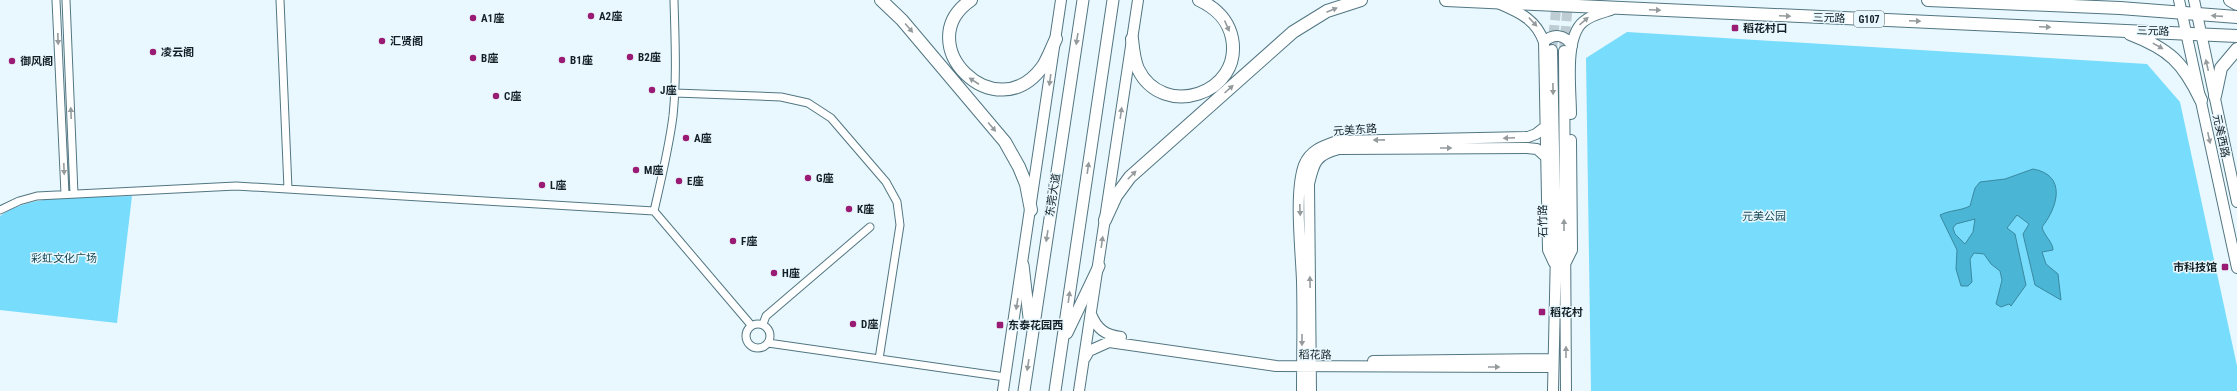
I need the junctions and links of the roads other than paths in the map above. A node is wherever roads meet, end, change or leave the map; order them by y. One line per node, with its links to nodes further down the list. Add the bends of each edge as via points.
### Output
1 (56, 0): 44 (street, one-way to 44)
2 (66, 0): 45 (street, one-way to 2)
3 (280, 0): 43 (street)
4 (674, 0): 37 (street)
5 (881, 0): 48 (highway, one-way to 48, via 902,20 1005,142 1020,167)
6 (971, 0): 31 (highway, one-way to 6, via 1043,66 1026,82 1007,90 988,89 965,75 951,54 948,38 953,18)
7 (1061, 0): 31 (street)
8 (1083, 0): 59 (main road, 东莞大道, one-way to 59)
9 (1113, 0): 61 (main road, one-way to 9)
10 (1138, 0): 32 (street)
11 (1200, 0): 32 (highway, one-way to 32, via 1214,8 1225,20 1234,48 1232,61 1226,73 1206,92 1175,97 1154,88 1138,68)
12 (1361, 0): 50 (highway, one-way to 12, via 1116,196 1130,177 1293,32 1327,11)
13 (1446, 0): 20 (highway, 三元路 / G107)
14 (1928, 0): 19 (highway, 三元路)
15 (2142, 0): 23 (highway)
16 (2179, 0): 24 (street, 元美西路)
17 (2194, 0): 25 (street, 元美西路)
18 (2230, 0): 21 (highway)
19 (2007, 2): 23 (highway, 三元路)
20 (1499, 3): 22 (highway, 三元路 / G107); 33 (street, one-way to 33, via 1526,15 1534,22)
21 (2237, 4)
22 (1616, 8): 27 (highway, 三元路 / G107, one-way to 27); 34 (street, 石竹路, one-way to 22, via 1582,23 1596,14)
23 (2120, 8): 24 (highway, 三元路)
24 (2182, 13): 25 (highway, 三元路); 28 (street, 元美西路)
25 (2197, 14): 26 (highway, 三元路, one-way to 25); 29 (street, 元美西路)
26 (2237, 17)
27 (2122, 30): 28 (highway, 三元路 / G107); 39 (highway, one-way to 39, via 2170,54 2186,71)
28 (2186, 33): 29 (highway, 三元路 / G107); 39 (street, 元美西路)
29 (2201, 34): 30 (highway, 三元路 / G107); 38 (street, 元美西路, one-way to 29)
30 (2237, 36)
31 (1056, 39): 48 (street, one-way to 48)
32 (1132, 39): 50 (street, one-way to 32)
33 (1544, 42): 34 (street, via 1551,37 1559,36 1567,39); 40 (street)
34 (1568, 48): 74 (street, 石竹路, one-way to 34)
35 (2237, 49): 38 (highway, via 2222,68)
36 (1552, 50): 53 (street, 石竹路, one-way to 53)
37 (675, 93): 49 (street, via 669,141); 63 (street, via 781,97 808,104 831,118 886,182 897,202 900,225)
38 (2215, 96): 42 (street, 元美西路)
39 (2201, 100): 55 (street, 元美西路, one-way to 55)
40 (1545, 126): 41 (street); 65 (street, 元美东路, one-way to 65, via 1528,137 1337,141 1311,153 1304,165 1299,186)
41 (1546, 157): 53 (street, via 1548,250); 65 (street, 元美东路, one-way to 41, via 1309,184 1318,159 1339,149 1421,148 1527,148 1537,150)
42 (2233, 165): 46 (street, 元美西路)
43 (288, 189): 45 (street, via 236,186); 49 (street)
44 (65, 194): 45 (street); 47 (street, via 37,196 18,201)
45 (74, 194)
46 (2237, 202)
47 (0, 210)
48 (1031, 210): 52 (street)
49 (654, 211): 58 (street)
50 (1105, 220): 54 (street, one-way to 50)
51 (870, 227): 57 (street, via 766,316)
52 (1023, 265): 59 (main road); 66 (street, one-way to 66)
53 (1554, 265): 64 (street, 石竹路)
54 (1099, 266): 56 (street); 61 (main road)
55 (2237, 268)
56 (1091, 314): 62 (street); 65 (street, 稻花路, via 1099,329 1108,335)
57 (763, 324): 58 (street); 60 (street, via 770,332)
58 (751, 325): 60 (street, via 746,335 748,342 757,348)
59 (1032, 341): 68 (main road, 东莞大道, one-way to 68)
60 (768, 343): 63 (street)
61 (1062, 344): 69 (main road)
62 (1085, 358): 65 (street, 稻花路, via 1089,350 1109,342 1276,366); 70 (street)
63 (879, 359): 66 (street)
64 (1553, 363): 65 (street, 稻花路); 73 (street, 石竹路)
65 (1306, 364): 71 (street, 元美东路); 72 (street, 元美东路)
66 (1005, 377): 67 (street)
67 (1003, 391)
68 (1024, 391)
69 (1055, 391)
70 (1079, 391)
71 (1302, 391)
72 (1311, 391)
73 (1553, 391)
74 (1566, 391)

